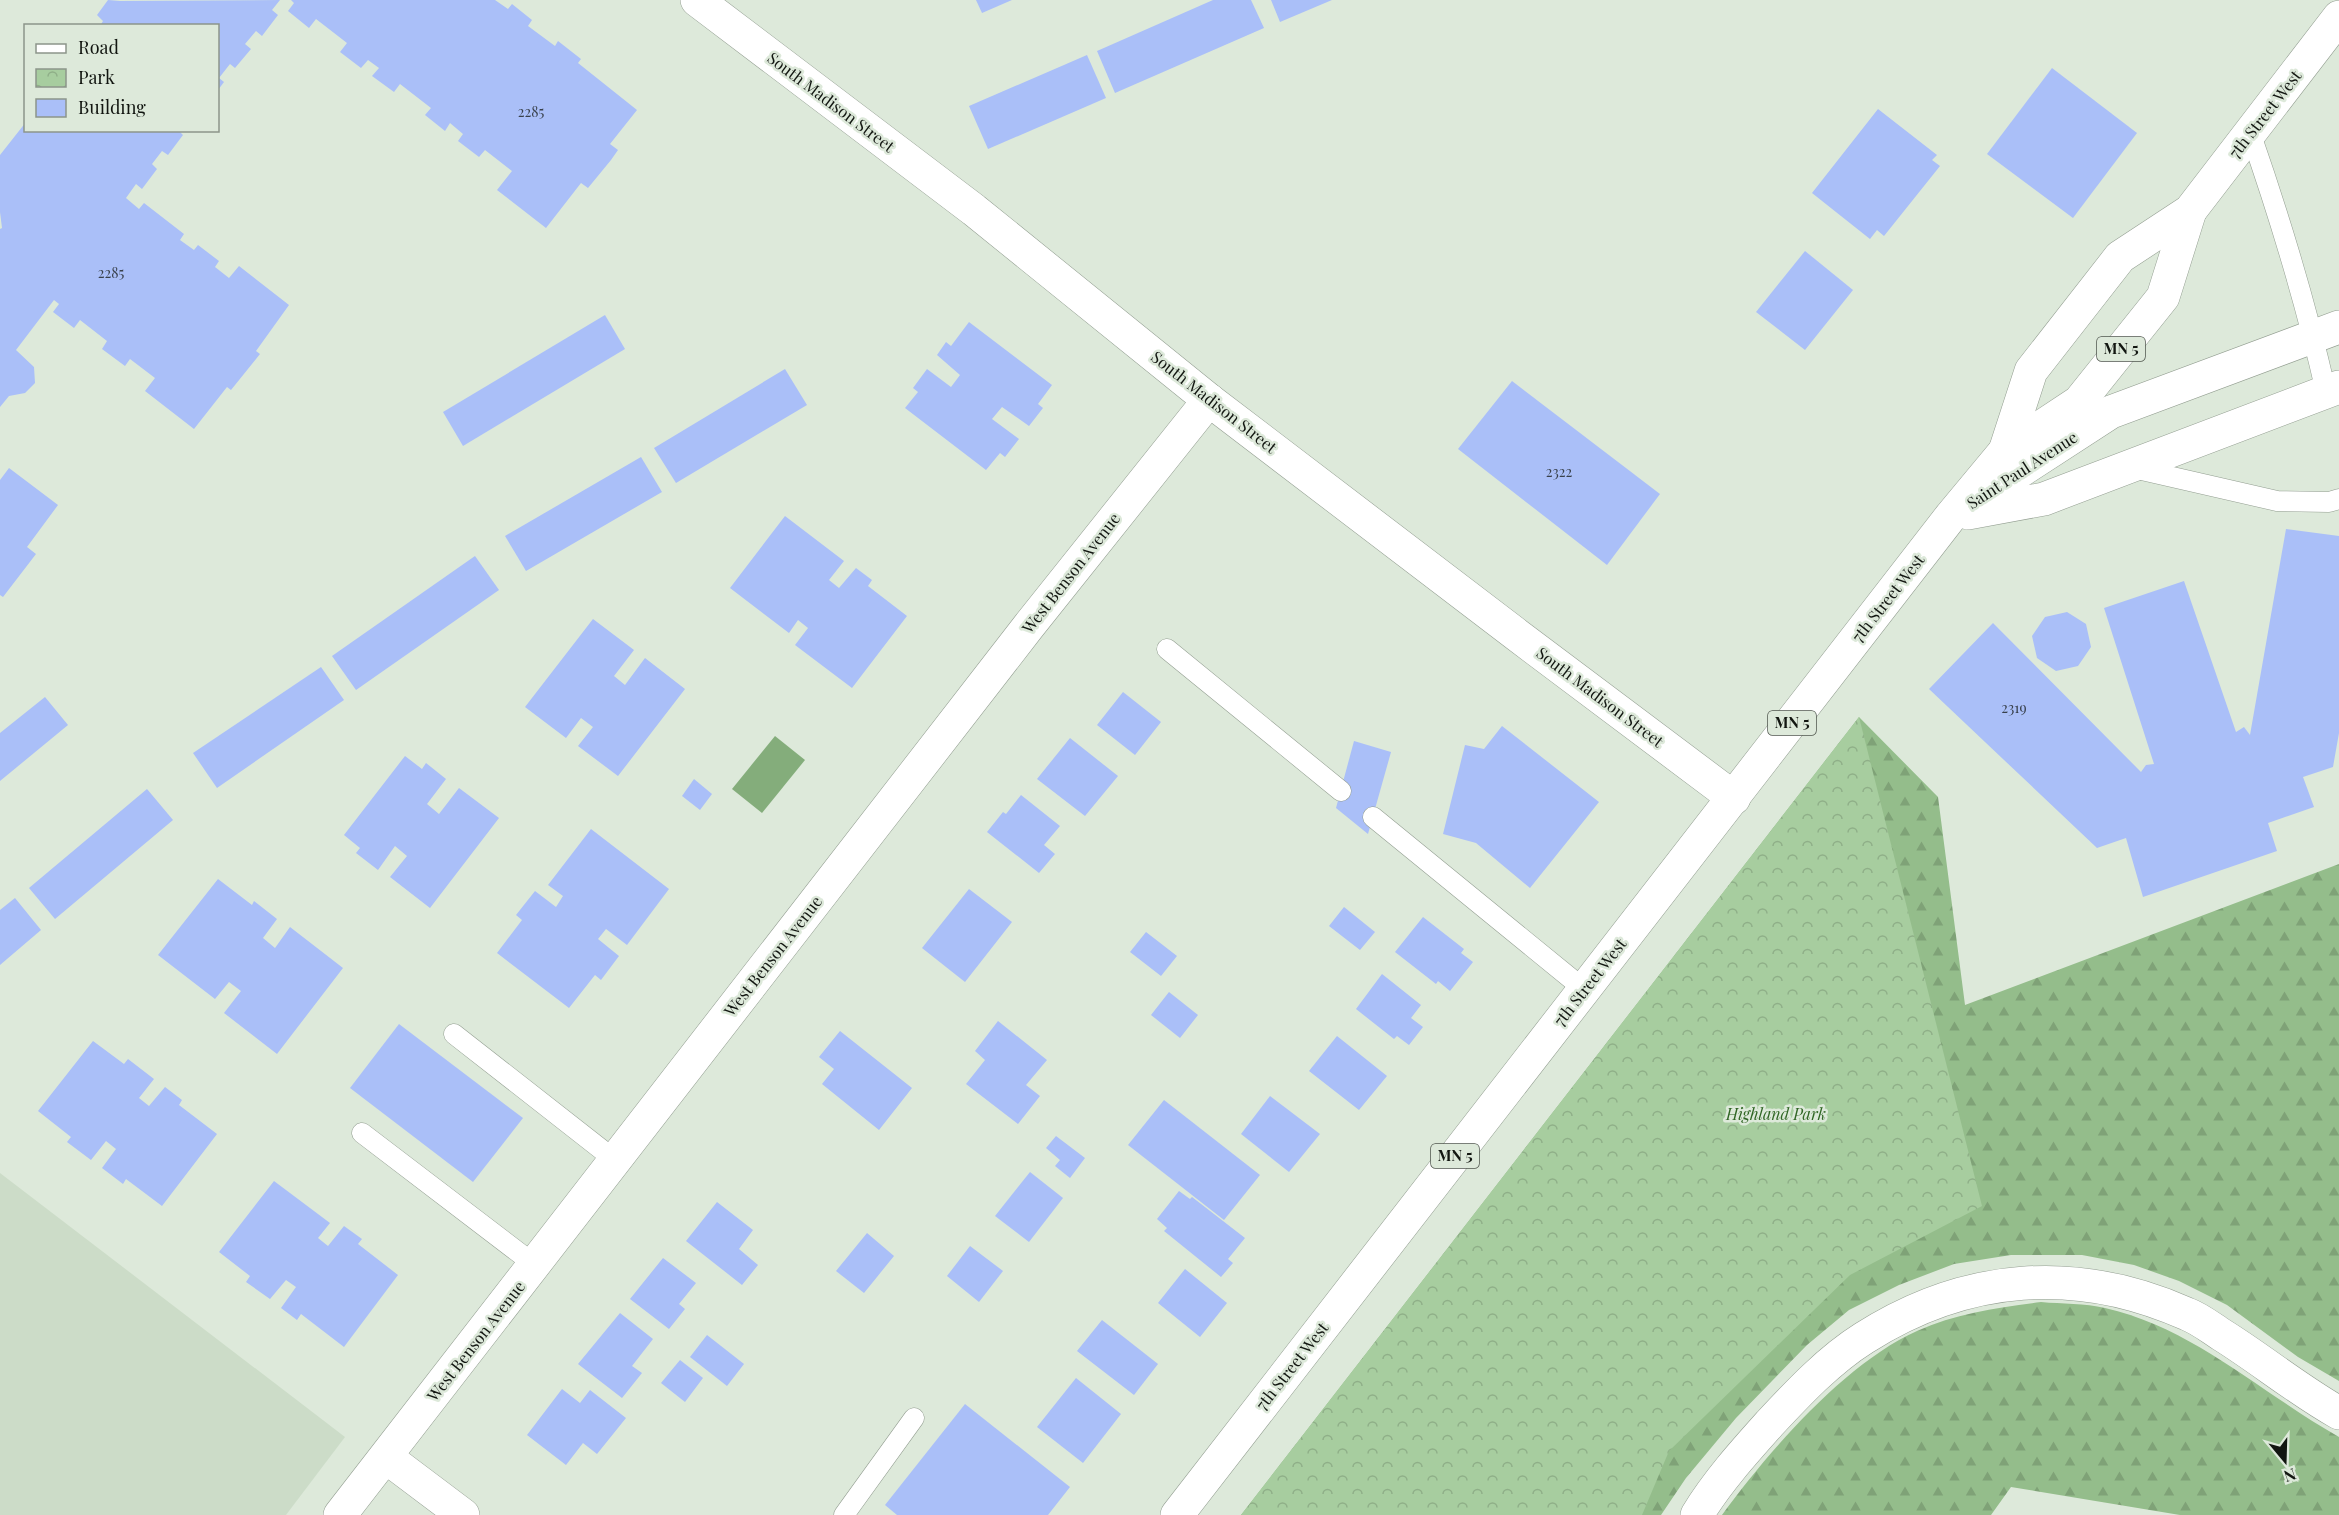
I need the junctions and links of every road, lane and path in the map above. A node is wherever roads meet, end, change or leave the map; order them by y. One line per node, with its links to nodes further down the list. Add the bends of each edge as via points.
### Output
1 (703, 2): 7 (street, South Madison Street, via 974,210)
2 (2339, 17): 3 (street, 7th Street West / MN 5)
3 (2250, 132): 4 (street, 7th Street West / MN 5); 5 (lane)
4 (2190, 212): 8 (street, 7th Street West / MN 5, via 2120,257 2031,371); 8 (street, 7th Street West / MN 5, via 2163,297 2079,402)
5 (2326, 332): 6 (lane); 11 (street, Saint Paul Avenue, via 2111,412)
6 (2332, 389): 9 (street, Saint Paul Avenue)
7 (1209, 400): 14 (street, South Madison Street); 19 (street, West Benson Avenue)
8 (2005, 450): 11 (street, 7th Street West / MN 5)
9 (2128, 466): 10 (lane, via 2277,501); 11 (street, Saint Paul Avenue, via 2044,499)
10 (2339, 499)
11 (1951, 516): 14 (street, 7th Street West / MN 5)
12 (1167, 650): 13 (lane)
13 (1341, 791)
14 (1734, 798): 16 (street, 7th Street West / MN 5)
15 (1373, 817): 16 (lane)
16 (1585, 990): 27 (street, 7th Street West / MN 5)
17 (454, 1034): 19 (lane)
18 (362, 1133): 20 (lane)
19 (615, 1160): 20 (street, West Benson Avenue)
20 (535, 1265): 23 (street, West Benson Avenue)
21 (2339, 1413): 28 (street, via 2190,1315 2152,1299 2109,1287 2069,1282 1990,1286 1944,1298 1862,1339 1785,1407 1744,1452)
22 (914, 1418): 26 (lane)
23 (386, 1456): 24 (street, West Benson Avenue); 25 (street)
24 (340, 1515)
25 (463, 1515)
26 (844, 1515)
27 (1177, 1515)
28 (1697, 1515)

